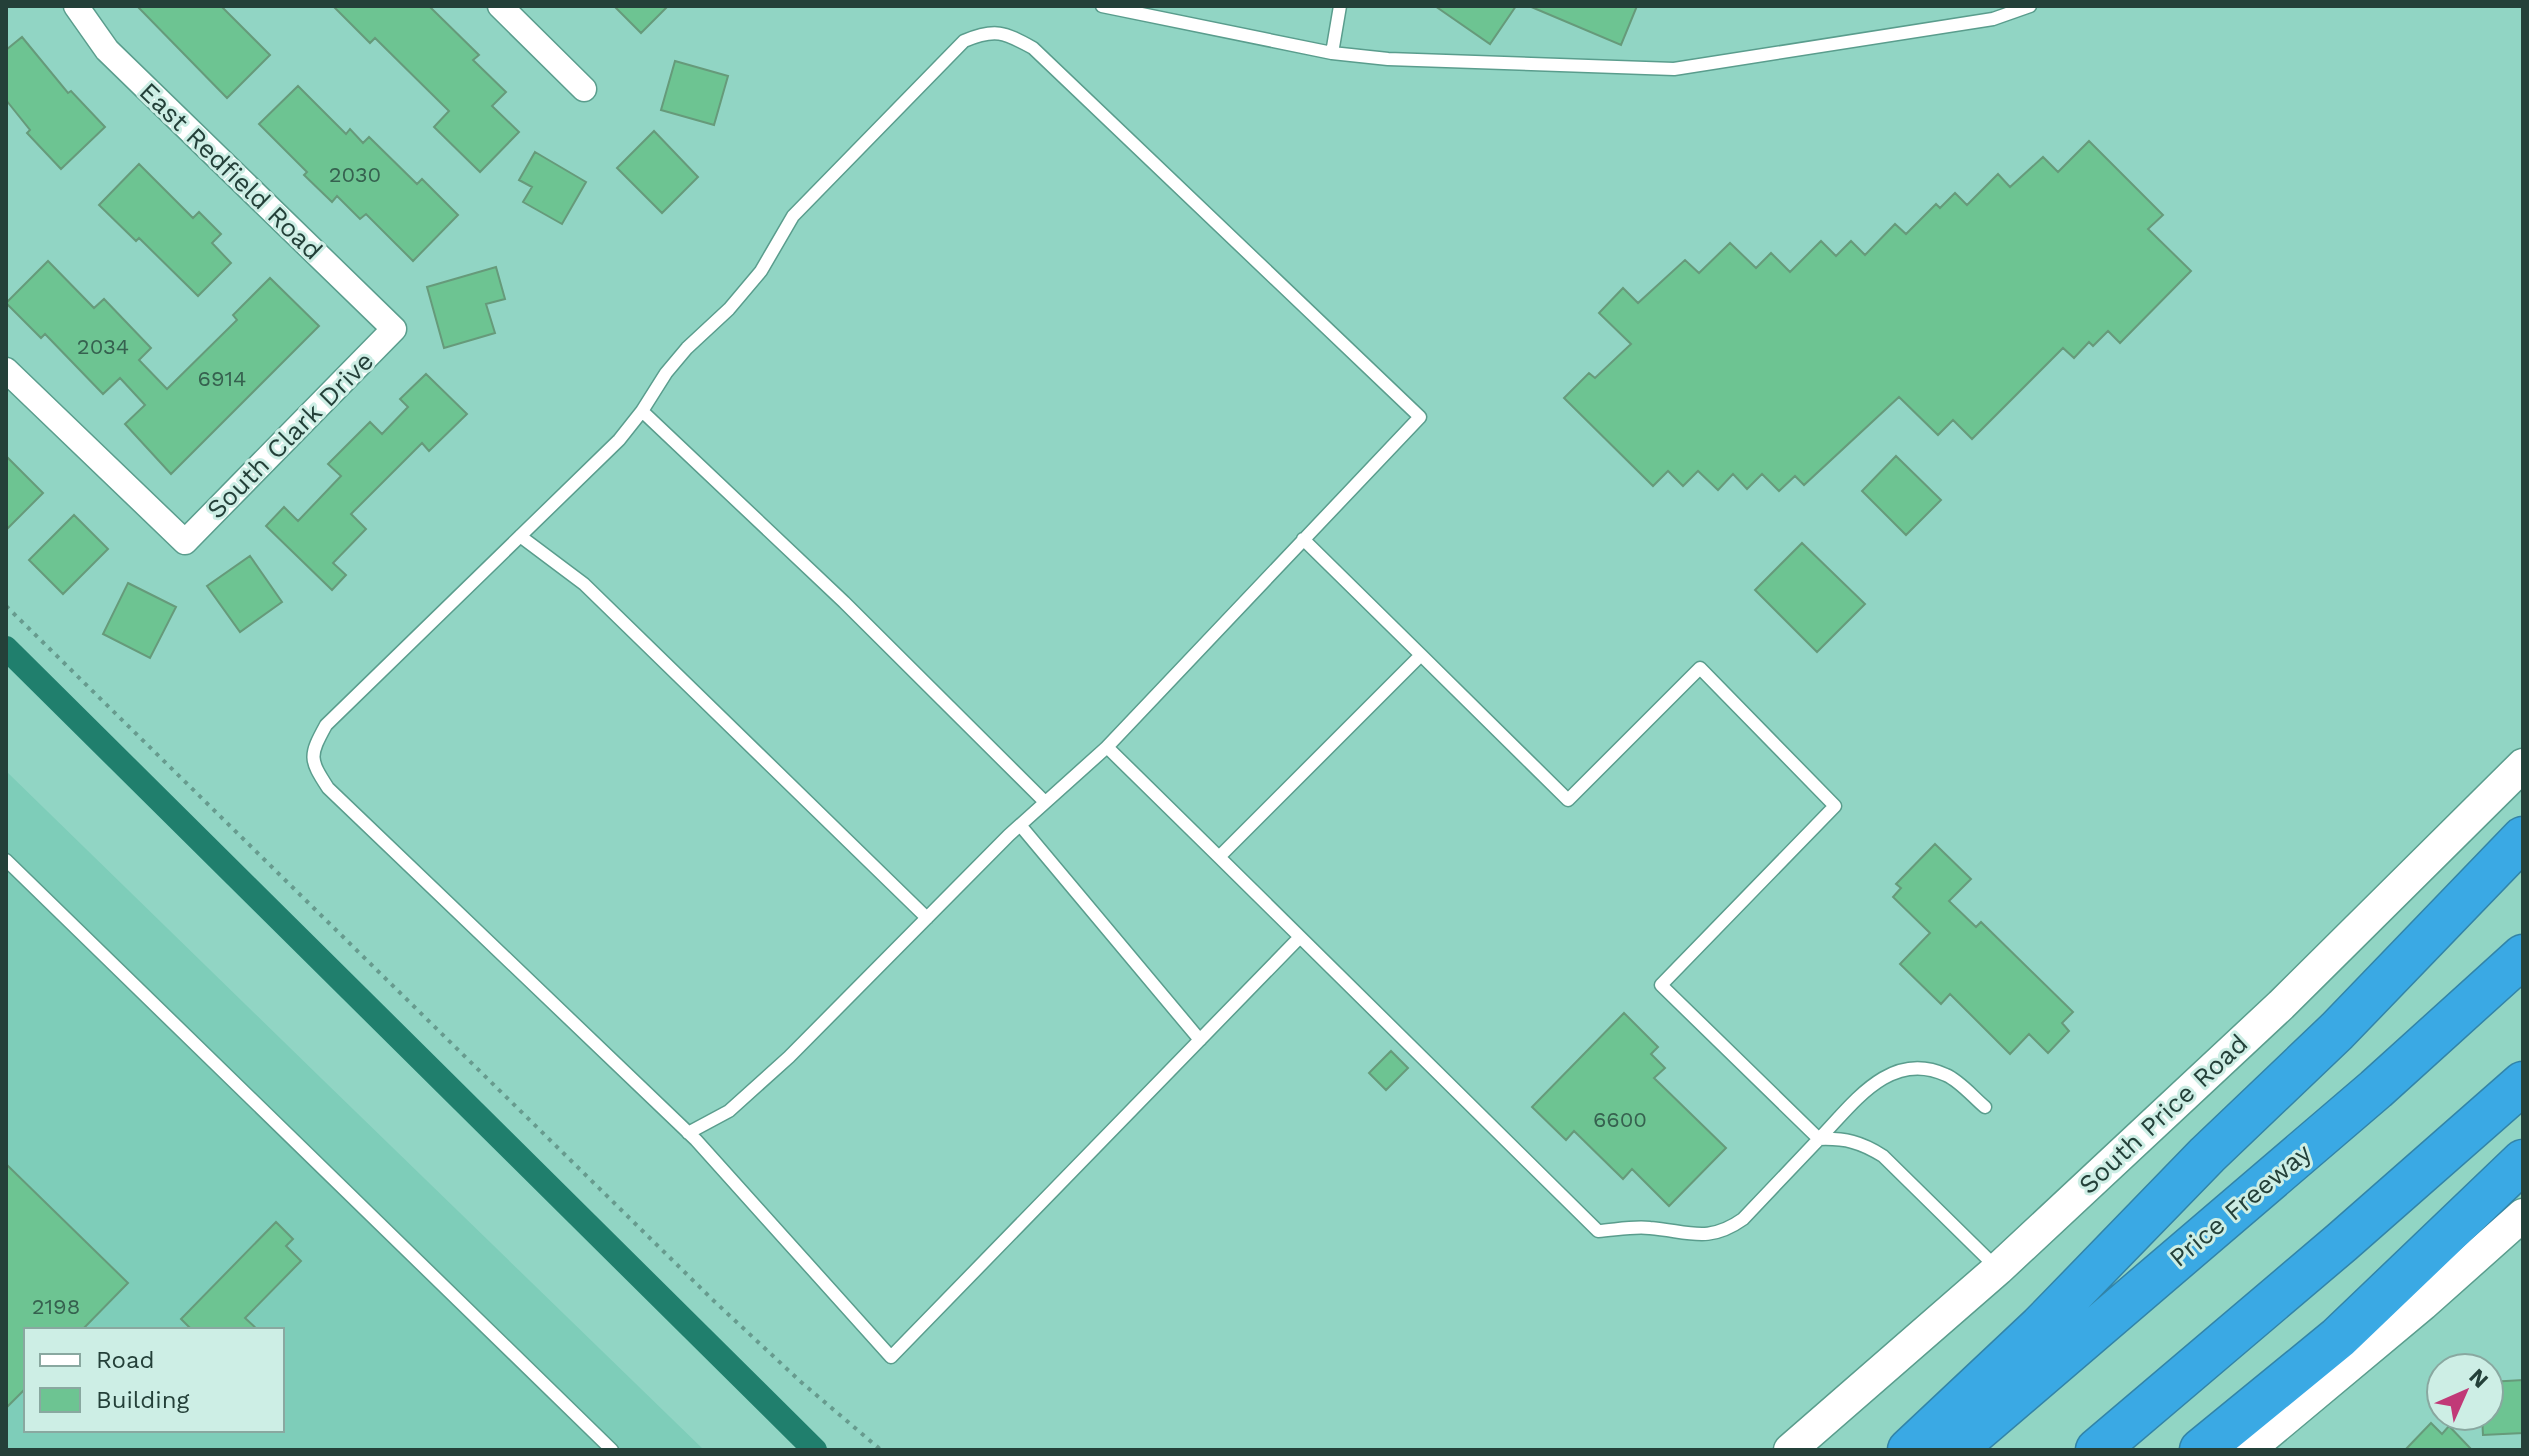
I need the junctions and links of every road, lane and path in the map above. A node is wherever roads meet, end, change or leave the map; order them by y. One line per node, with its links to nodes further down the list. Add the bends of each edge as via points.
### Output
1 (76, 6): 8 (street, East Redfield Road, via 107,50)
2 (500, 6): 7 (street)
3 (1102, 6): 6 (lane)
4 (1340, 6): 6 (lane)
5 (2030, 6): 6 (lane, via 1993,19 1674,69)
6 (1332, 53)
7 (584, 89)
8 (394, 329): 9 (street, South Clark Drive, via 185,542)
9 (6, 370)
10 (642, 411): 11 (lane); 12 (lane, via 687,348 761,271 793,216 964,41 986,32 1007,34 1033,48 1420,417); 17 (lane)
11 (520, 536): 22 (lane, via 584,584); 28 (lane, via 326,725 315,745 313,765 328,788)
12 (1303, 539): 14 (lane); 15 (lane)
13 (6, 606): 34 (path, via 681,1268)
14 (1421, 655): 20 (lane); 29 (lane, via 1568,800 1700,668 1835,806 1661,985)
15 (1107, 747): 17 (lane); 20 (lane)
16 (2523, 765): 32 (main road, South Price Road, via 2281,1005)
17 (1045, 802): 18 (lane)
18 (1020, 825): 22 (lane); 25 (lane)
19 (2523, 838): 36 (highway, via 2337,1031)
20 (1219, 857): 23 (lane)
21 (6, 860): 33 (lane)
22 (927, 918): 28 (lane, via 729,1111)
23 (1300, 937): 25 (lane); 29 (lane, via 1598,1231 1648,1227 1709,1235 1729,1230)
24 (2523, 956): 37 (highway, Price Freeway, via 2376,1089)
25 (1200, 1040): 28 (lane, via 891,1357)
26 (2523, 1083): 38 (highway)
27 (1985, 1107): 29 (lane, via 1948,1076 1924,1068 1895,1070 1873,1083)
28 (688, 1133)
29 (1819, 1139): 32 (lane, via 1861,1143 1883,1156)
30 (2523, 1161): 39 (highway, via 2338,1338)
31 (2523, 1215): 40 (main road)
32 (1998, 1269): 35 (main road, South Price Road)
33 (612, 1450)
34 (881, 1450)
35 (1790, 1450)
36 (1909, 1450)
37 (1954, 1450)
38 (2097, 1450)
39 (2201, 1450)
40 (2248, 1450)

